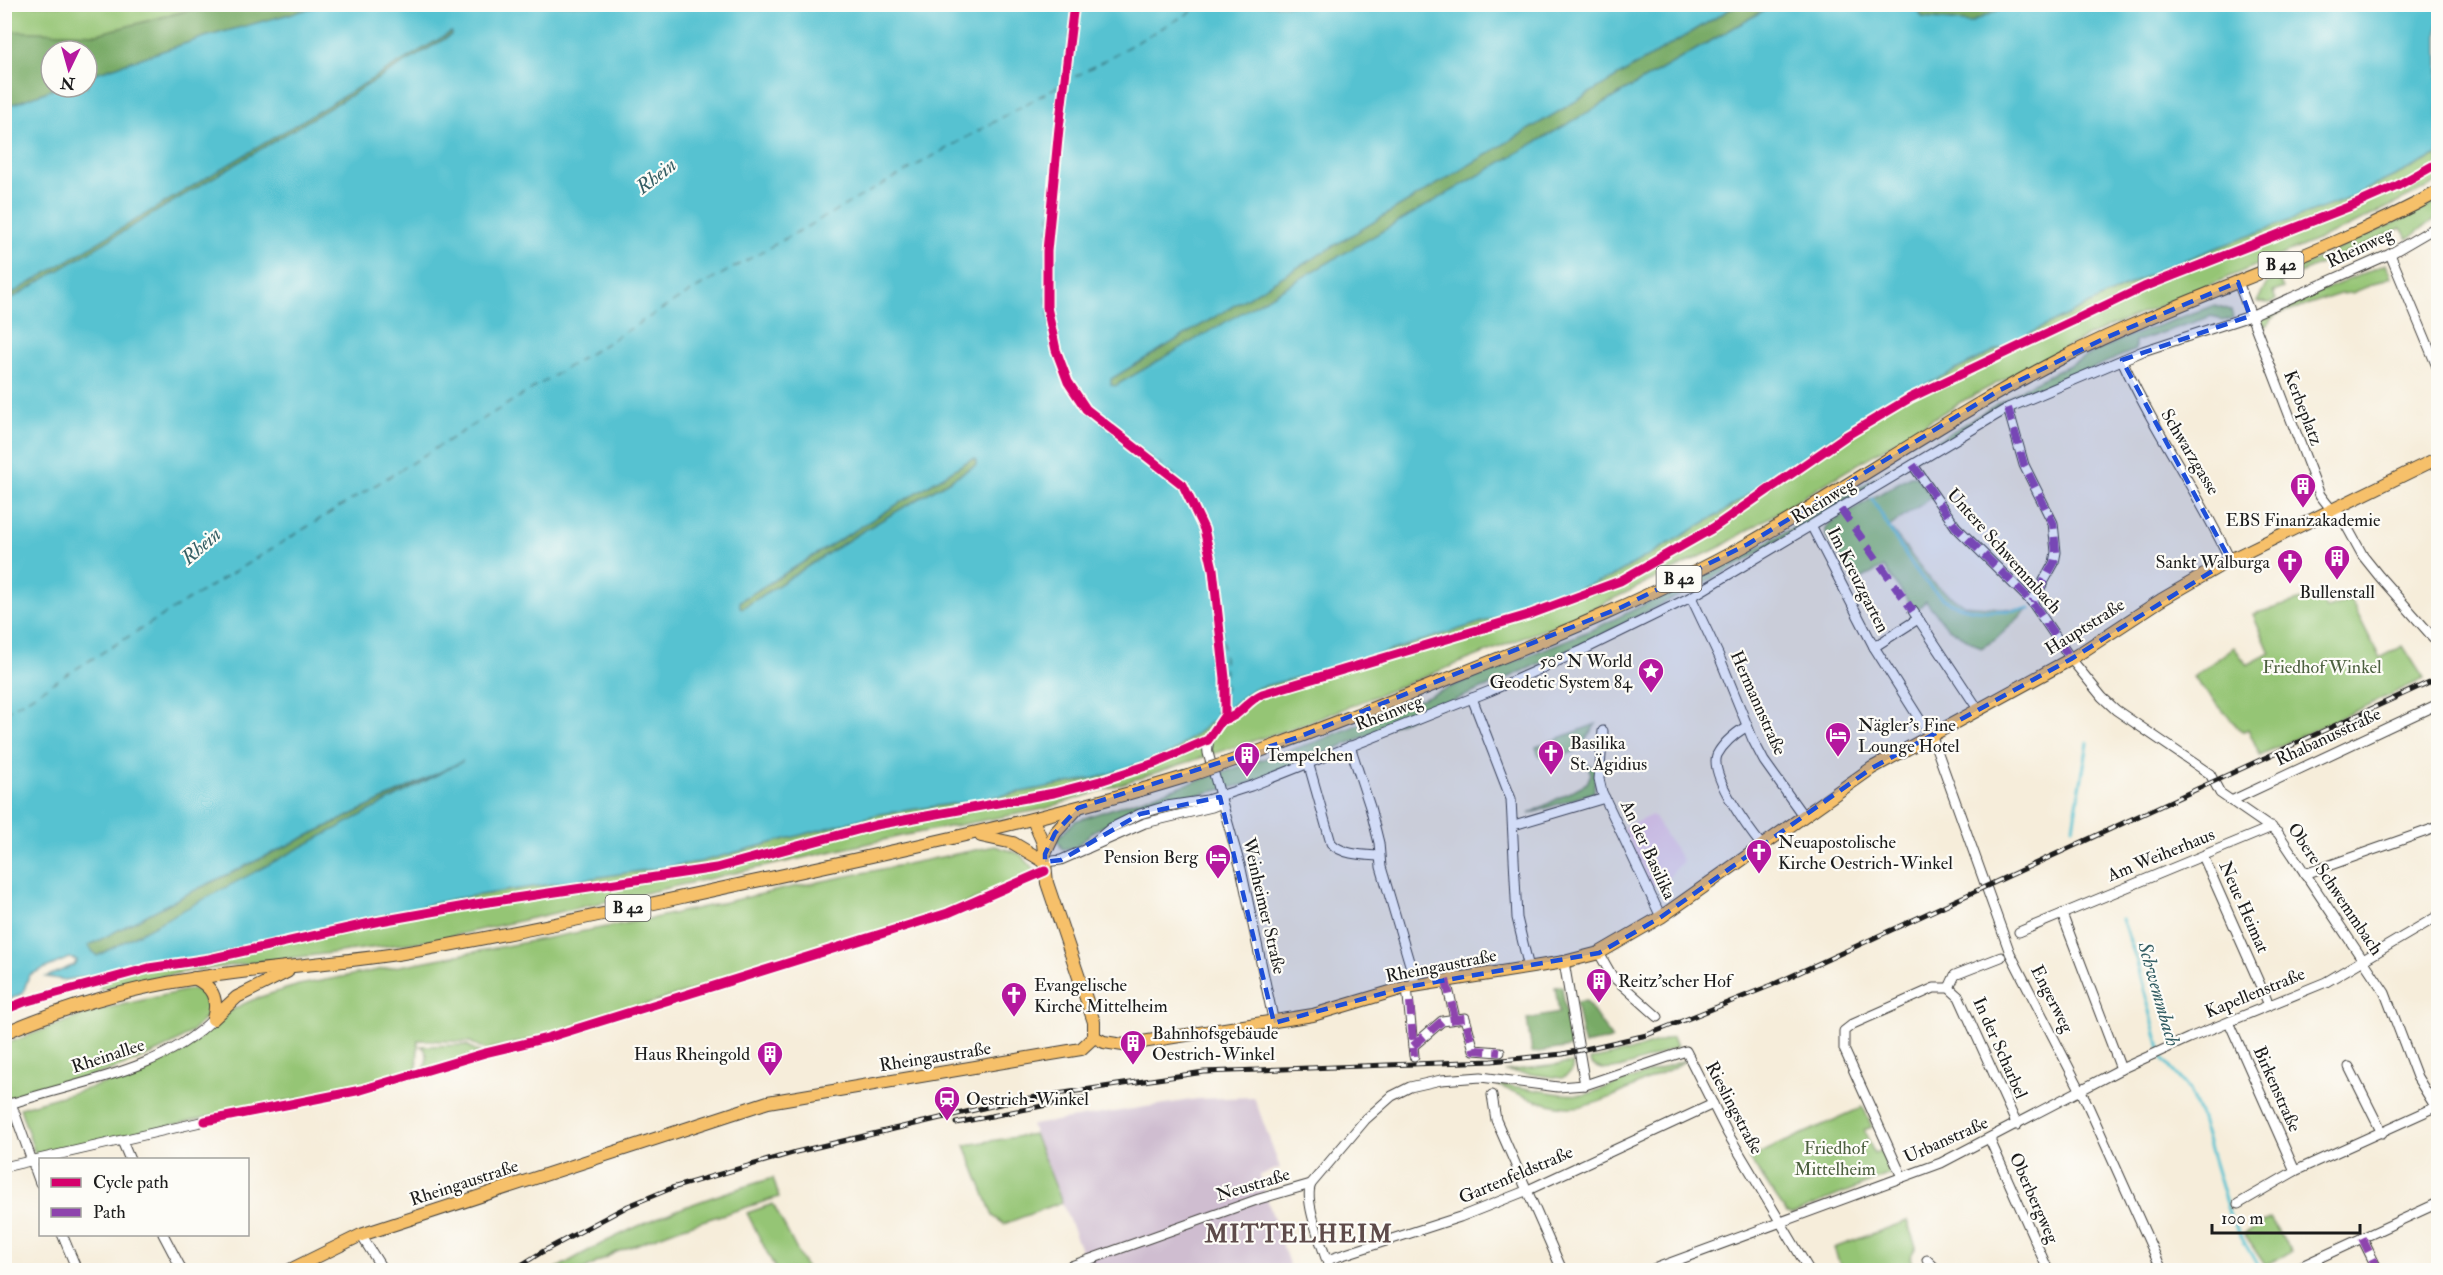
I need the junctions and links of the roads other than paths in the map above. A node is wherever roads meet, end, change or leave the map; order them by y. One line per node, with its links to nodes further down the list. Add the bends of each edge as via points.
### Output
1 (2439, 192): 4 (main road, B 42, via 2359,232)
2 (2439, 226): 3 (street, Rheinweg)
3 (2390, 254): 5 (street, Rheinweg); 7 (street)
4 (2238, 282): 5 (street, Kerbeplatz); 31 (main road, B 42, bridge, via 2120,331 1998,392 1748,544 1622,607 1356,716 1188,776)
5 (2250, 316): 6 (street, Rheinweg); 11 (street, Kerbeplatz, via 2320,495)
6 (2122, 360): 8 (street, Rheinweg); 13 (street, Schwarzgasse, via 2141,402 2199,498)
7 (2439, 369)
8 (2008, 408): 10 (street, Rheinweg); 15 (street, via 2024,465 2053,523 2054,563)
9 (2439, 458): 11 (main road, Hauptstraße)
10 (1913, 465): 12 (street, Rheinweg); 15 (street, Untere Schwemmbach, via 1956,528)
11 (2331, 509): 13 (main road, Hauptstraße); 16 (street, Kerbeplatz, via 2341,516 2379,576)
12 (1812, 527): 14 (street, Rheinweg); 17 (street, Im Kreuzgarten)
13 (2230, 560): 18 (main road, Hauptstraße)
14 (1690, 597): 19 (street, Rheinweg, via 1583,650); 23 (street, Hermannstraße)
15 (2032, 602): 18 (street, Untere Schwemmbach)
16 (2439, 643)
17 (1874, 647): 22 (street, Im Kreuzgarten, via 1916,615); 25 (street, Im Kreuzgarten)
18 (2071, 659): 22 (main road, Hauptstraße); 30 (street, Obere Schwemmbach, via 2115,710 2210,774 2220,793)
19 (1472, 698): 26 (street, Rheinweg); 34 (street, via 1511,799)
20 (2439, 704): 30 (street, Rhabanusstraße)
21 (1226, 708): 28 (street, Weinheimer Straße, via 1207,747)
22 (1978, 709): 25 (main road, Hauptstraße)
23 (1748, 726): 32 (street, Hermannstraße, via 1764,761); 38 (street, via 1733,735 1718,754 1717,768 1727,793)
24 (1603, 731): 29 (street, An der Basilika, via 1599,779)
25 (1931, 735): 32 (main road, Hauptstraße, via 1872,768); 71 (street, Engerweg, via 2010,953)
26 (1350, 746): 27 (street, Rheinweg); 41 (street, via 1370,807)
27 (1308, 762): 28 (street, Rheinweg); 41 (street, via 1331,843 1350,853)
28 (1220, 796): 42 (street, Rheinweg, via 1140,813 1111,828 1086,849 1055,862); 63 (street, Weinheimer Straße, via 1241,868)
29 (1605, 798): 34 (street, An der Basilika); 46 (street, An der Basilika)
30 (2231, 801): 35 (street, Obere Schwemmbach)
31 (1078, 808): 33 (main road, B 42); 42 (main road, via 1061,825)
32 (1804, 817): 38 (main road, Hauptstraße)
33 (1032, 820): 37 (main road, B 42); 39 (main road, via 1028,842); 42 (main road)
34 (1514, 825): 53 (street, via 1517,918)
35 (2272, 827): 40 (street, Am Weiherhaus); 43 (street, Obere Schwemmbach)
36 (2439, 827): 43 (street)
37 (968, 836): 39 (main road, via 1002,839); 52 (main road, B 42, via 452,945)
38 (1763, 847): 46 (main road, Rheingaustraße)
39 (1032, 853): 42 (main road)
40 (2203, 855): 44 (street, Am Weiherhaus); 58 (street, Neue Heimat)
41 (1380, 856): 56 (street)
42 (1045, 858): 65 (main road, via 1047,883 1093,1018)
43 (2305, 874): 50 (street, Obere Schwemmbach)
44 (2062, 914): 47 (street, Am Weiherhaus); 68 (street)
45 (2439, 916): 50 (street, Kapellenstraße)
46 (1661, 917): 48 (main road, Rheingaustraße)
47 (2019, 932)
48 (1599, 953): 51 (main road, Rheingaustraße); 59 (street, via 1612,976)
49 (2001, 957): 57 (street, In der Scharbel, via 1955,975)
50 (2363, 959): 58 (street, Kapellenstraße, via 2326,982); 75 (street, Obere Schwemmbach, via 2389,1000 2417,1077)
51 (1564, 962): 53 (main road, Rheingaustraße); 70 (street)
52 (301, 967): 54 (main road, B 42); 61 (main road, via 237,997)
53 (1529, 968): 55 (main road, Rheingaustraße)
54 (194, 978): 61 (main road, via 211,989 215,999); 64 (main road, B 42, via 74,1006)
55 (1446, 980): 56 (main road, Rheingaustraße); 60 (street)
56 (1412, 986): 60 (street, via 1413,1051 1442,1021); 63 (main road, Rheingaustraße, via 1344,1008)
57 (1949, 988): 77 (street, In der Scharbel, via 1959,997); 87 (street, In der Scharbel, via 1934,988 1853,1024 1843,1036 1844,1049)
58 (2269, 1005): 62 (street, Kapellenstraße)
59 (1658, 1017)
60 (1455, 1018): 66 (street, via 1465,1018 1474,1050)
61 (213, 1019): 73 (street, Rheinallee, via 164,1054)
62 (2229, 1022): 68 (street, Kapellenstraße); 86 (street, Birkenstraße)
63 (1274, 1023): 65 (main road, Rheingaustraße, via 1123,1045)
64 (4, 1033)
65 (1094, 1037): 94 (main road, Rheingaustraße, via 1070,1053 768,1102)
66 (1500, 1052)
67 (2349, 1067): 78 (street)
68 (2121, 1069): 71 (street, Kapellenstraße)
69 (1496, 1077): 70 (street, Rieslingstraße, via 1558,1087); 89 (street, Neustraße, via 1441,1080 1399,1091 1365,1120)
70 (1585, 1085): 74 (street, Rieslingstraße, via 1686,1051)
71 (2079, 1089): 77 (street, Urbanstraße); 112 (street, Engerweg)
72 (1492, 1095): 90 (street, via 1496,1120)
73 (8, 1104): 84 (street)
74 (1713, 1104): 90 (street, Gartenfeldstraße); 93 (street, Rieslingstraße)
75 (2437, 1109): 78 (street)
76 (205, 1121): 80 (street)
77 (2017, 1125): 79 (street, Urbanstraße)
78 (2382, 1133): 86 (street)
79 (1990, 1140): 87 (street, Urbanstraße); 111 (street, Oberbergweg)
80 (122, 1141): 81 (street); 82 (street)
81 (45, 1158)
82 (129, 1158)
83 (39, 1159): 84 (street)
84 (31, 1161): 85 (street); 88 (street)
85 (4, 1167)
86 (2295, 1171): 92 (street)
87 (1902, 1177): 93 (street, Urbanstraße)
88 (39, 1181)
89 (1311, 1184): 98 (street, via 1309,1203); 105 (street, Neustraße)
90 (1528, 1190): 98 (street, Gartenfeldstraße, via 1444,1223); 107 (street)
91 (2439, 1203): 97 (street)
92 (2238, 1204)
93 (1782, 1222): 100 (street, Urbanstraße); 109 (street, Rieslingstraße)
94 (361, 1235): 103 (main road, Rheingaustraße); 104 (street)
95 (63, 1236): 101 (street)
96 (164, 1236): 102 (street)
97 (2362, 1238): 113 (street); 114 (street)
98 (1327, 1260): 106 (street)
99 (1927, 1260): 110 (street)
100 (1677, 1266): 108 (street, Urbanstraße)
101 (77, 1270)
102 (182, 1270)
103 (290, 1270)
104 (383, 1270)
105 (1060, 1270)
106 (1330, 1270)
107 (1562, 1270)
108 (1651, 1270)
109 (1809, 1270)
110 (1936, 1270)
111 (2048, 1270)
112 (2162, 1270)
113 (2293, 1270)
114 (2378, 1270)

